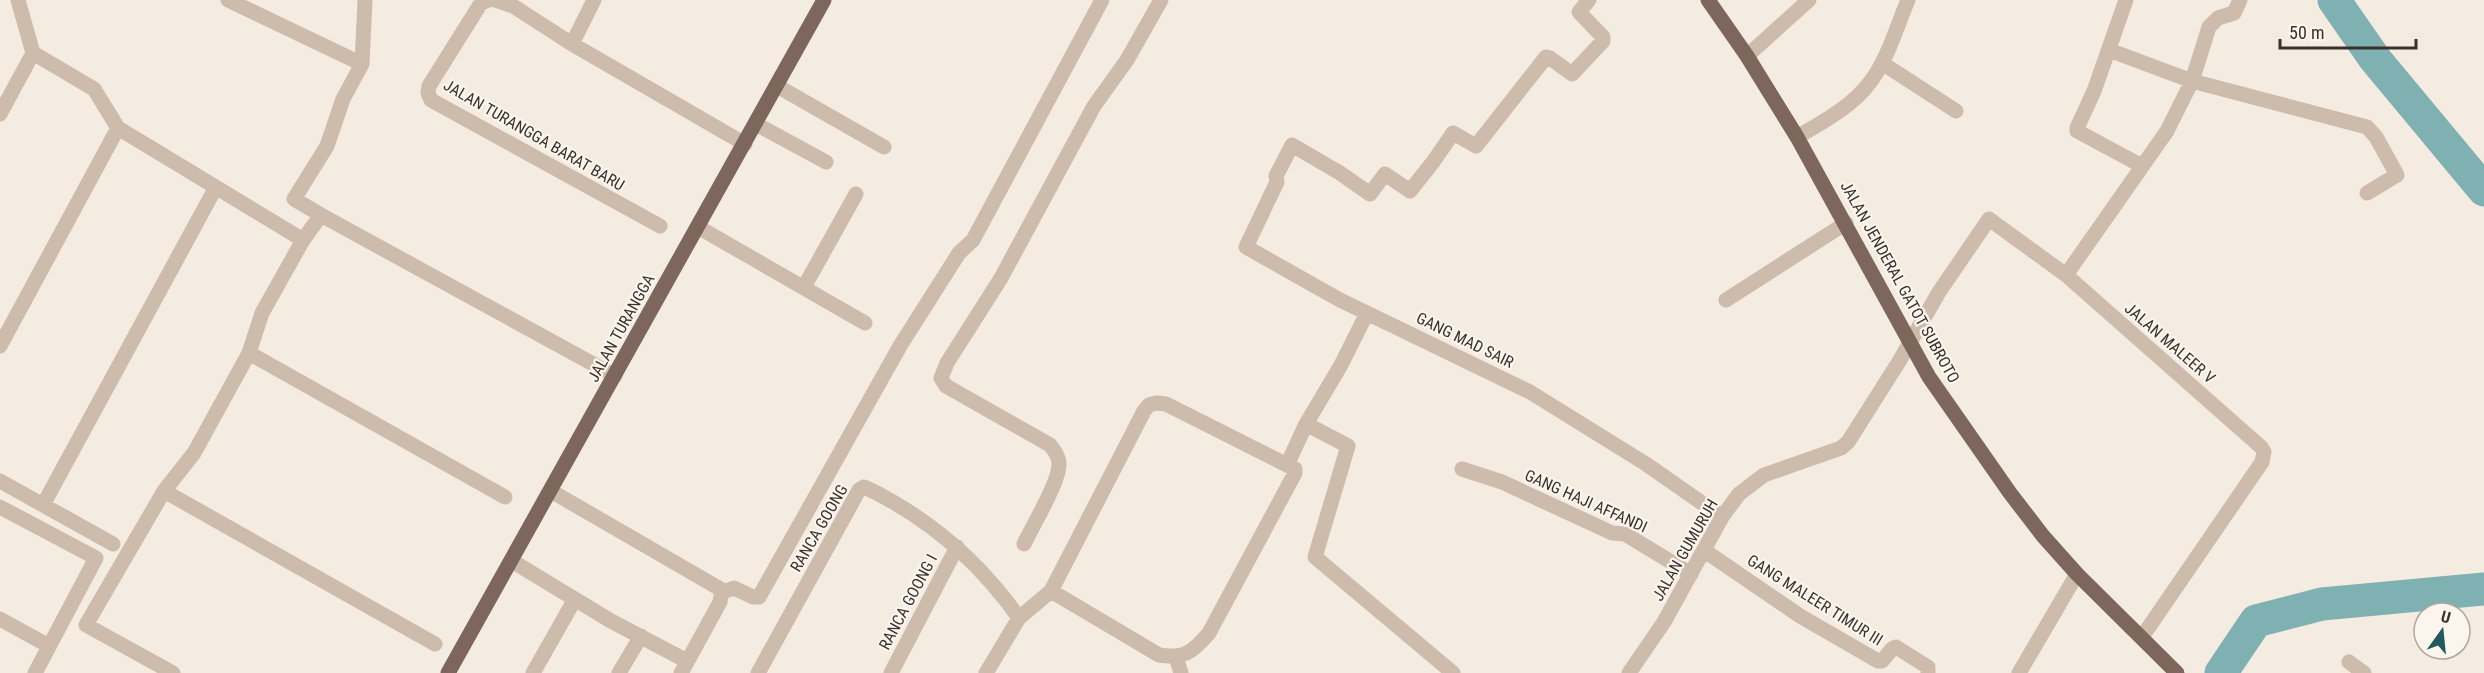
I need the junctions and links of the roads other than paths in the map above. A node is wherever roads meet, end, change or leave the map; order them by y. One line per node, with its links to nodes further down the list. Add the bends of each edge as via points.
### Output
1 (18, 0): 19 (street)
2 (228, 0): 22 (street)
3 (364, 0): 22 (street)
4 (489, 0): 39 (street, JALAN TURANGGA BARAT BARU, via 482,3 429,86 431,100)
5 (495, 0): 16 (street)
6 (594, 0): 17 (street)
7 (824, 0): 24 (main road, JALAN TURANGGA)
8 (1102, 0): 69 (street, via 973,240 959,252 900,346 759,597 734,588)
9 (1161, 0): 62 (street, via 1094,106 1001,278 941,378 946,386 1050,446 1057,456 1059,466 1054,481)
10 (1589, 0): 45 (street, GANG MAD SAIR, via 1580,12 1603,41 1572,74 1546,57 1476,146 1453,133 1410,191 1385,174 1370,194 1292,145 1246,249)
11 (1708, 0): 20 (main road, JALAN JENDERAL GATOT SUBROTO)
12 (1809, 0): 20 (street)
13 (1908, 0): 21 (street)
14 (2126, 0): 18 (street)
15 (2240, 0): 23 (street, via 2234,13 2215,19 2209,27)
16 (514, 3): 17 (street)
17 (572, 44): 30 (street)
18 (2109, 50): 23 (street); 33 (street, via 2077,131)
19 (33, 53): 26 (street); 28 (street, via 94,89)
20 (1746, 56): 29 (main road, JALAN JENDERAL GATOT SUBROTO)
21 (1882, 63): 25 (street); 29 (street, via 1849,104)
22 (362, 64): 37 (street, via 343,99 327,146 294,199)
23 (2192, 81): 33 (street, via 2167,131); 35 (street, via 2367,127 2397,176)
24 (777, 86): 27 (main road, JALAN TURANGGA); 31 (street)
25 (1956, 111)
26 (0, 114)
27 (756, 124): 30 (main road, JALAN TURANGGA); 32 (street)
28 (118, 128): 34 (street); 48 (street)
29 (1797, 137): 38 (main road, JALAN JENDERAL GATOT SUBROTO)
30 (745, 144): 40 (main road, JALAN TURANGGA)
31 (884, 147)
32 (826, 162)
33 (2142, 166): 42 (street)
34 (216, 187): 41 (street); 58 (street)
35 (2367, 193)
36 (856, 194): 43 (street)
37 (321, 215): 41 (street); 50 (street)
38 (1846, 223): 44 (street); 47 (main road, JALAN JENDERAL GATOT SUBROTO)
39 (660, 226)
40 (698, 227): 43 (street); 50 (main road, JALAN TURANGGA)
41 (303, 240): 49 (street, via 262,313)
42 (2066, 275): 47 (street, JALAN MALEER V, via 1987,220); 74 (street, JALAN MALEER V, via 2264,452 2262,462)
43 (804, 287): 46 (street)
44 (1726, 300)
45 (1367, 313): 51 (street); 60 (street, GANG MAD SAIR, via 1530,392)
46 (866, 323)
47 (1910, 343): 60 (street, JALAN GUMURUH, via 1848,442 1841,448 1764,475 1739,494); 67 (main road, JALAN JENDERAL GATOT SUBROTO, via 1929,377 2010,493)
48 (0, 346)
49 (249, 353): 55 (street, via 194,453); 57 (street)
50 (615, 376): 56 (main road, JALAN TURANGGA)
51 (1306, 424): 52 (street); 89 (street, via 1348,446 1315,557)
52 (1287, 465): 68 (street, via 1166,404 1149,405); 77 (street, via 1294,469 1295,476 1209,633 1198,646)
53 (1462, 469): 66 (street, GANG HAJI AFFANDI, via 1502,482 1611,533 1624,534)
54 (0, 481): 58 (street)
55 (164, 490): 75 (street); 82 (street, via 86,625)
56 (551, 491): 65 (main road, JALAN TURANGGA); 69 (street)
57 (505, 497)
58 (43, 505): 61 (street)
59 (0, 507): 76 (street, via 96,558)
60 (1722, 517): 64 (street, JALAN GUMURUH)
61 (113, 544)
62 (1024, 544)
63 (957, 547): 71 (street, RANCA GOONG); 80 (street, RANCA GOONG, via 901,507 868,488 861,488); 86 (street, RANCA GOONG I)
64 (1705, 551): 66 (street, JALAN GUMURUH); 91 (street, GANG MALEER TIMUR III, via 1844,644 1881,662 1896,648 1928,667)
65 (512, 561): 70 (street); 83 (main road, JALAN TURANGGA)
66 (1691, 574): 90 (street, JALAN GUMURUH)
67 (2077, 574): 74 (main road, JALAN JENDERAL GATOT SUBROTO); 92 (street)
68 (1051, 591): 71 (street); 77 (street, via 1159,655)
69 (723, 592): 79 (street)
70 (575, 599): 73 (street); 84 (street)
71 (1020, 618): 87 (street)
72 (0, 619): 76 (street)
73 (641, 636): 79 (street); 85 (street)
74 (2142, 637): 93 (main road, JALAN JENDERAL GATOT SUBROTO)
75 (435, 644)
76 (49, 646): 81 (street)
77 (1176, 657): 88 (street)
78 (2349, 662): 94 (street)
79 (684, 667)
80 (764, 671)
81 (35, 673)
82 (173, 673)
83 (448, 673)
84 (533, 673)
85 (619, 673)
86 (891, 673)
87 (986, 673)
88 (1181, 673)
89 (1453, 673)
90 (1629, 673)
91 (1928, 673)
92 (2019, 673)
93 (2177, 673)
94 (2364, 673)

